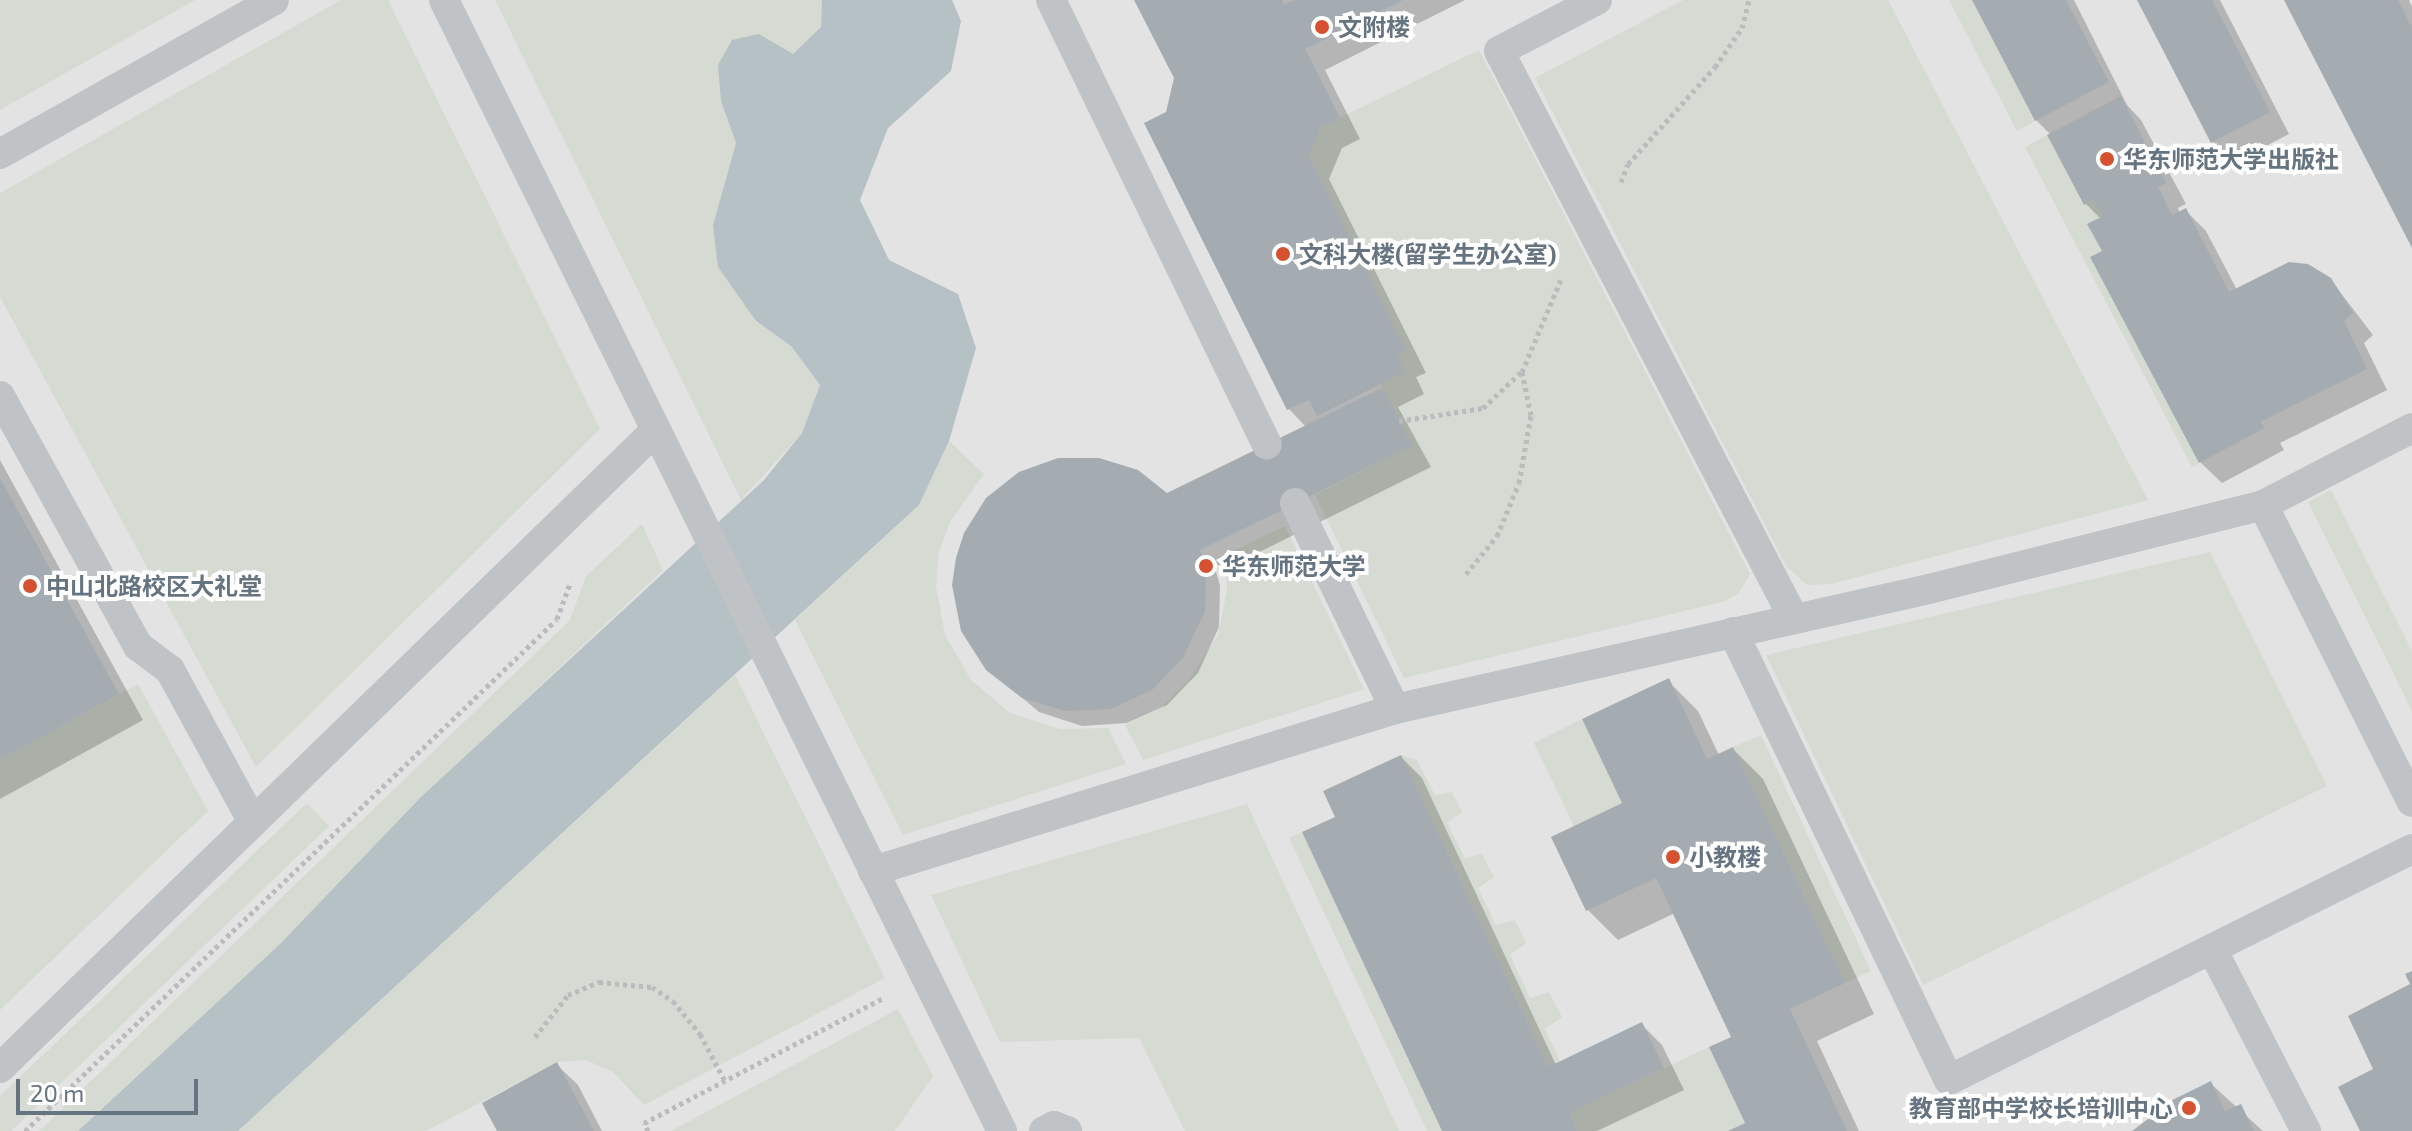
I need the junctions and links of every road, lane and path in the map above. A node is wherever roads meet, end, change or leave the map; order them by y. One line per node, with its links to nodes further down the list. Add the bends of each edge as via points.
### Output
1 (274, 0): 5 (lane)
2 (444, 0): 10 (lane)
3 (1051, 0): 11 (lane)
4 (1597, 0): 15 (lane, via 1499,51)
5 (0, 154)
6 (1522, 372): 8 (path, via 1483,408)
7 (0, 396): 19 (lane, via 138,646 170,670)
8 (1399, 421)
9 (2412, 428): 13 (lane)
10 (655, 431): 19 (lane); 21 (lane)
11 (1267, 444)
12 (1295, 503): 17 (lane)
13 (2263, 505): 15 (lane); 18 (lane)
14 (575, 570): 27 (path, via 557,619)
15 (1794, 619): 16 (lane)
16 (1733, 632): 17 (lane); 22 (lane, via 1949,1080)
17 (1395, 709): 21 (lane)
18 (2412, 802)
19 (253, 822): 25 (lane)
20 (2412, 849): 22 (lane)
21 (873, 871): 23 (lane)
22 (2212, 949): 32 (lane)
23 (925, 977): 26 (path); 29 (lane)
24 (535, 1037): 26 (path, via 568,995 599,982 652,987 673,1001 700,1034)
25 (0, 1068)
26 (725, 1081): 28 (path, via 644,1123)
27 (25, 1131)
28 (648, 1131)
29 (1002, 1131)
30 (1044, 1131): 31 (lane, via 1054,1126)
31 (1067, 1131)
32 (2306, 1131)

